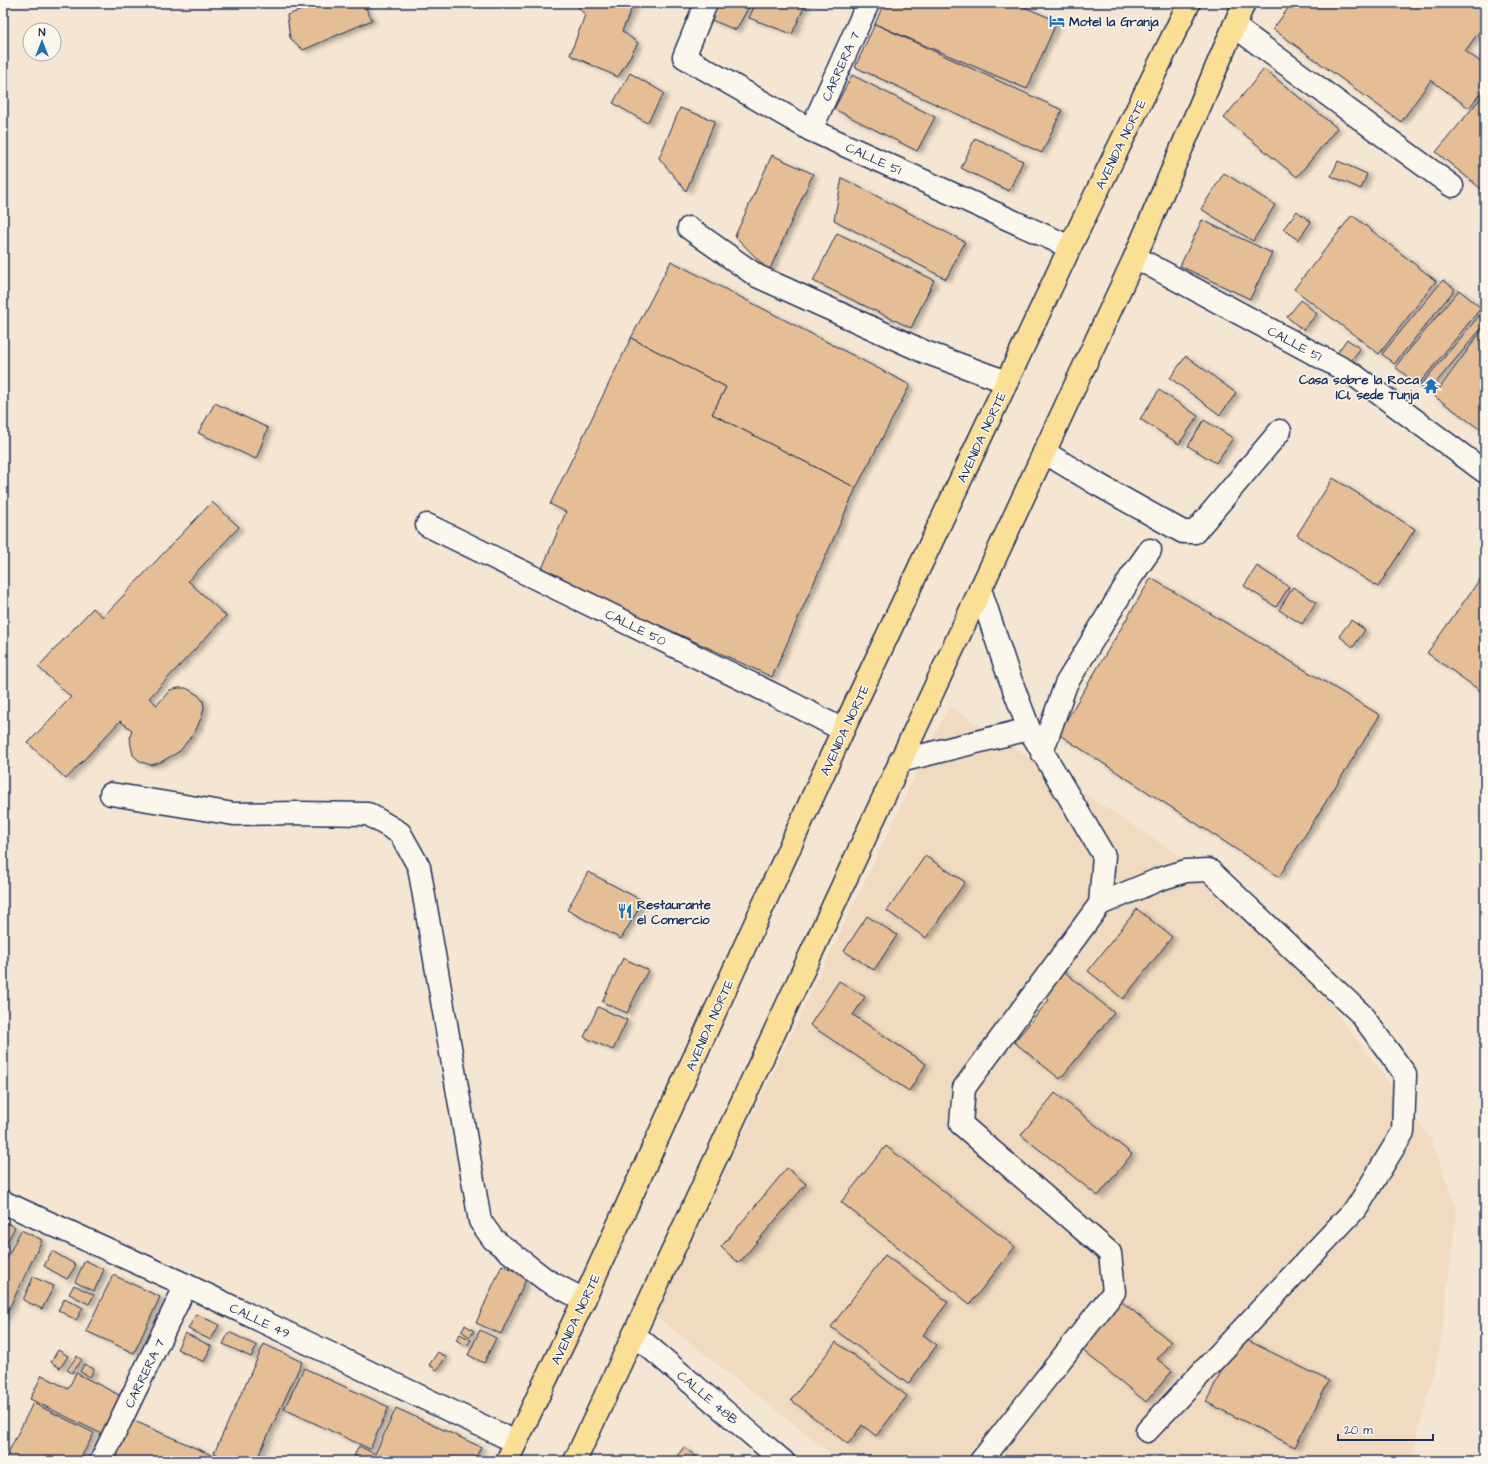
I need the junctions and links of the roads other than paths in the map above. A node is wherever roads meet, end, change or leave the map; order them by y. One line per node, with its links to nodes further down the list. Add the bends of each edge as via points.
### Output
1 (706, 3): 6 (street, CALLE 51, via 684,57)
2 (868, 3): 6 (street, CARRERA 7)
3 (1189, 3): 9 (main road, AVENIDA NORTE)
4 (1244, 3): 5 (main road)
5 (1234, 26): 7 (street); 10 (main road)
6 (811, 130): 9 (street, CALLE 51)
7 (1452, 186)
8 (689, 228): 11 (street, via 757,276 925,352)
9 (1070, 247): 11 (main road, AVENIDA NORTE)
10 (1135, 257): 13 (main road); 14 (street, CALLE 51, via 1354,375)
11 (1007, 382): 19 (main road, AVENIDA NORTE)
12 (1280, 431): 13 (street, via 1195,532 1183,532)
13 (1044, 452): 17 (main road)
14 (1485, 472)
15 (427, 525): 19 (street, CALLE 50)
16 (1150, 550): 20 (street, via 1066,684)
17 (980, 588): 18 (street); 21 (main road)
18 (1029, 729): 20 (street); 21 (street)
19 (843, 730): 26 (main road, AVENIDA NORTE)
20 (1042, 752): 23 (street, via 1104,856)
21 (900, 760): 27 (main road)
22 (111, 794): 26 (street, via 234,814 368,814 400,833 419,867 480,1221 493,1239 546,1280)
23 (1100, 904): 28 (street, via 1160,879 1186,871 1209,870 1361,1014 1405,1074 1403,1132 1358,1206); 33 (street, via 964,1088 961,1124 1110,1253 1114,1292)
24 (3, 1202): 25 (street, CALLE 49)
25 (186, 1285): 29 (street, CALLE 49); 30 (street, CARRERA 7)
26 (584, 1300): 29 (main road, AVENIDA NORTE)
27 (634, 1334): 31 (main road); 32 (street, CALLE 48B)
28 (1148, 1431)
29 (511, 1451)
30 (101, 1461)
31 (575, 1461)
32 (783, 1461)
33 (981, 1461)

